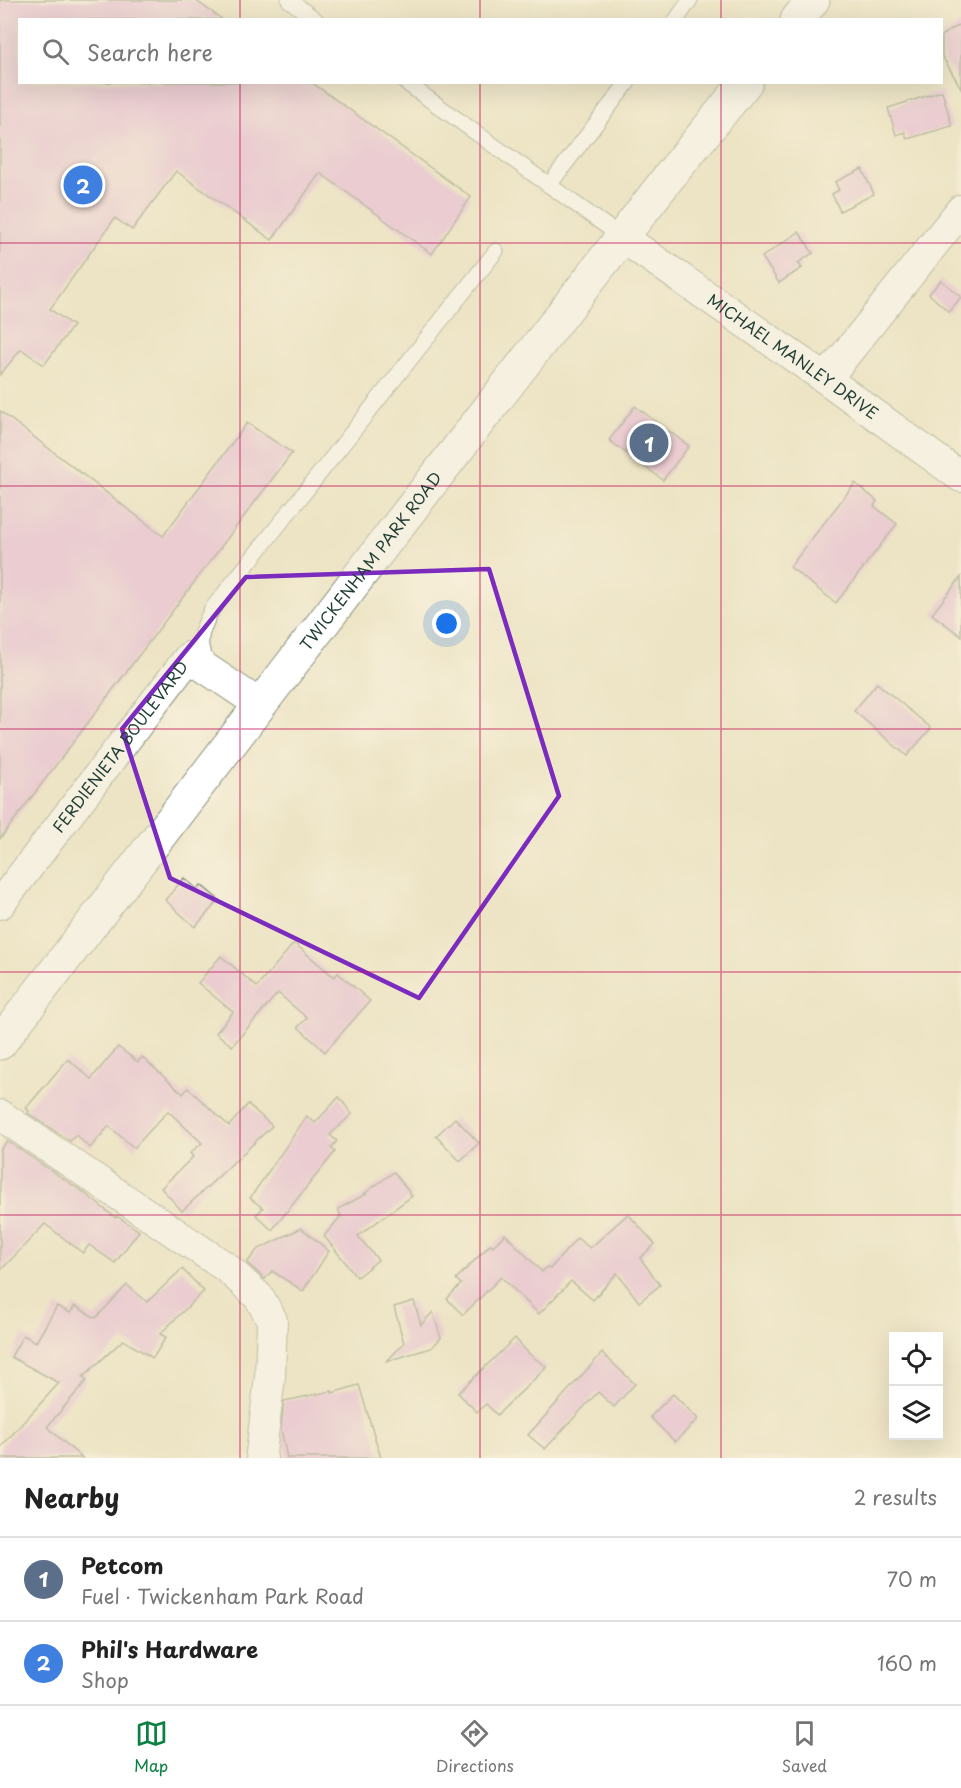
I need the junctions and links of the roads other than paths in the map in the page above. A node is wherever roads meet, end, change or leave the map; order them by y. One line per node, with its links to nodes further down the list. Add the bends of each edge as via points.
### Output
1 (289, 0): 4 (lane)
2 (690, 0): 5 (lane)
3 (813, 0): 6 (main road)
4 (313, 18)
5 (677, 18)
6 (799, 18)
7 (408, 84): 10 (lane)
8 (626, 84): 10 (lane)
9 (744, 84): 12 (main road, TWICKENHAM PARK ROAD)
10 (549, 185): 12 (lane)
11 (961, 210): 14 (street)
12 (623, 238): 14 (street, MICHAEL MANLEY DRIVE); 17 (main road, TWICKENHAM PARK ROAD)
13 (496, 251): 16 (lane, via 212,609 200,632 203,656)
14 (826, 379): 15 (street, MICHAEL MANLEY DRIVE)
15 (961, 477)
16 (213, 673): 17 (street, FERDIENIETA BOULEVARD); 18 (street, FERDIENIETA BOULEVARD, via 189,657)
17 (259, 704): 19 (main road, TWICKENHAM PARK ROAD)
18 (0, 904)
19 (0, 1043)
20 (0, 1115): 21 (street, via 227,1268 259,1297 272,1320)
21 (262, 1458)

